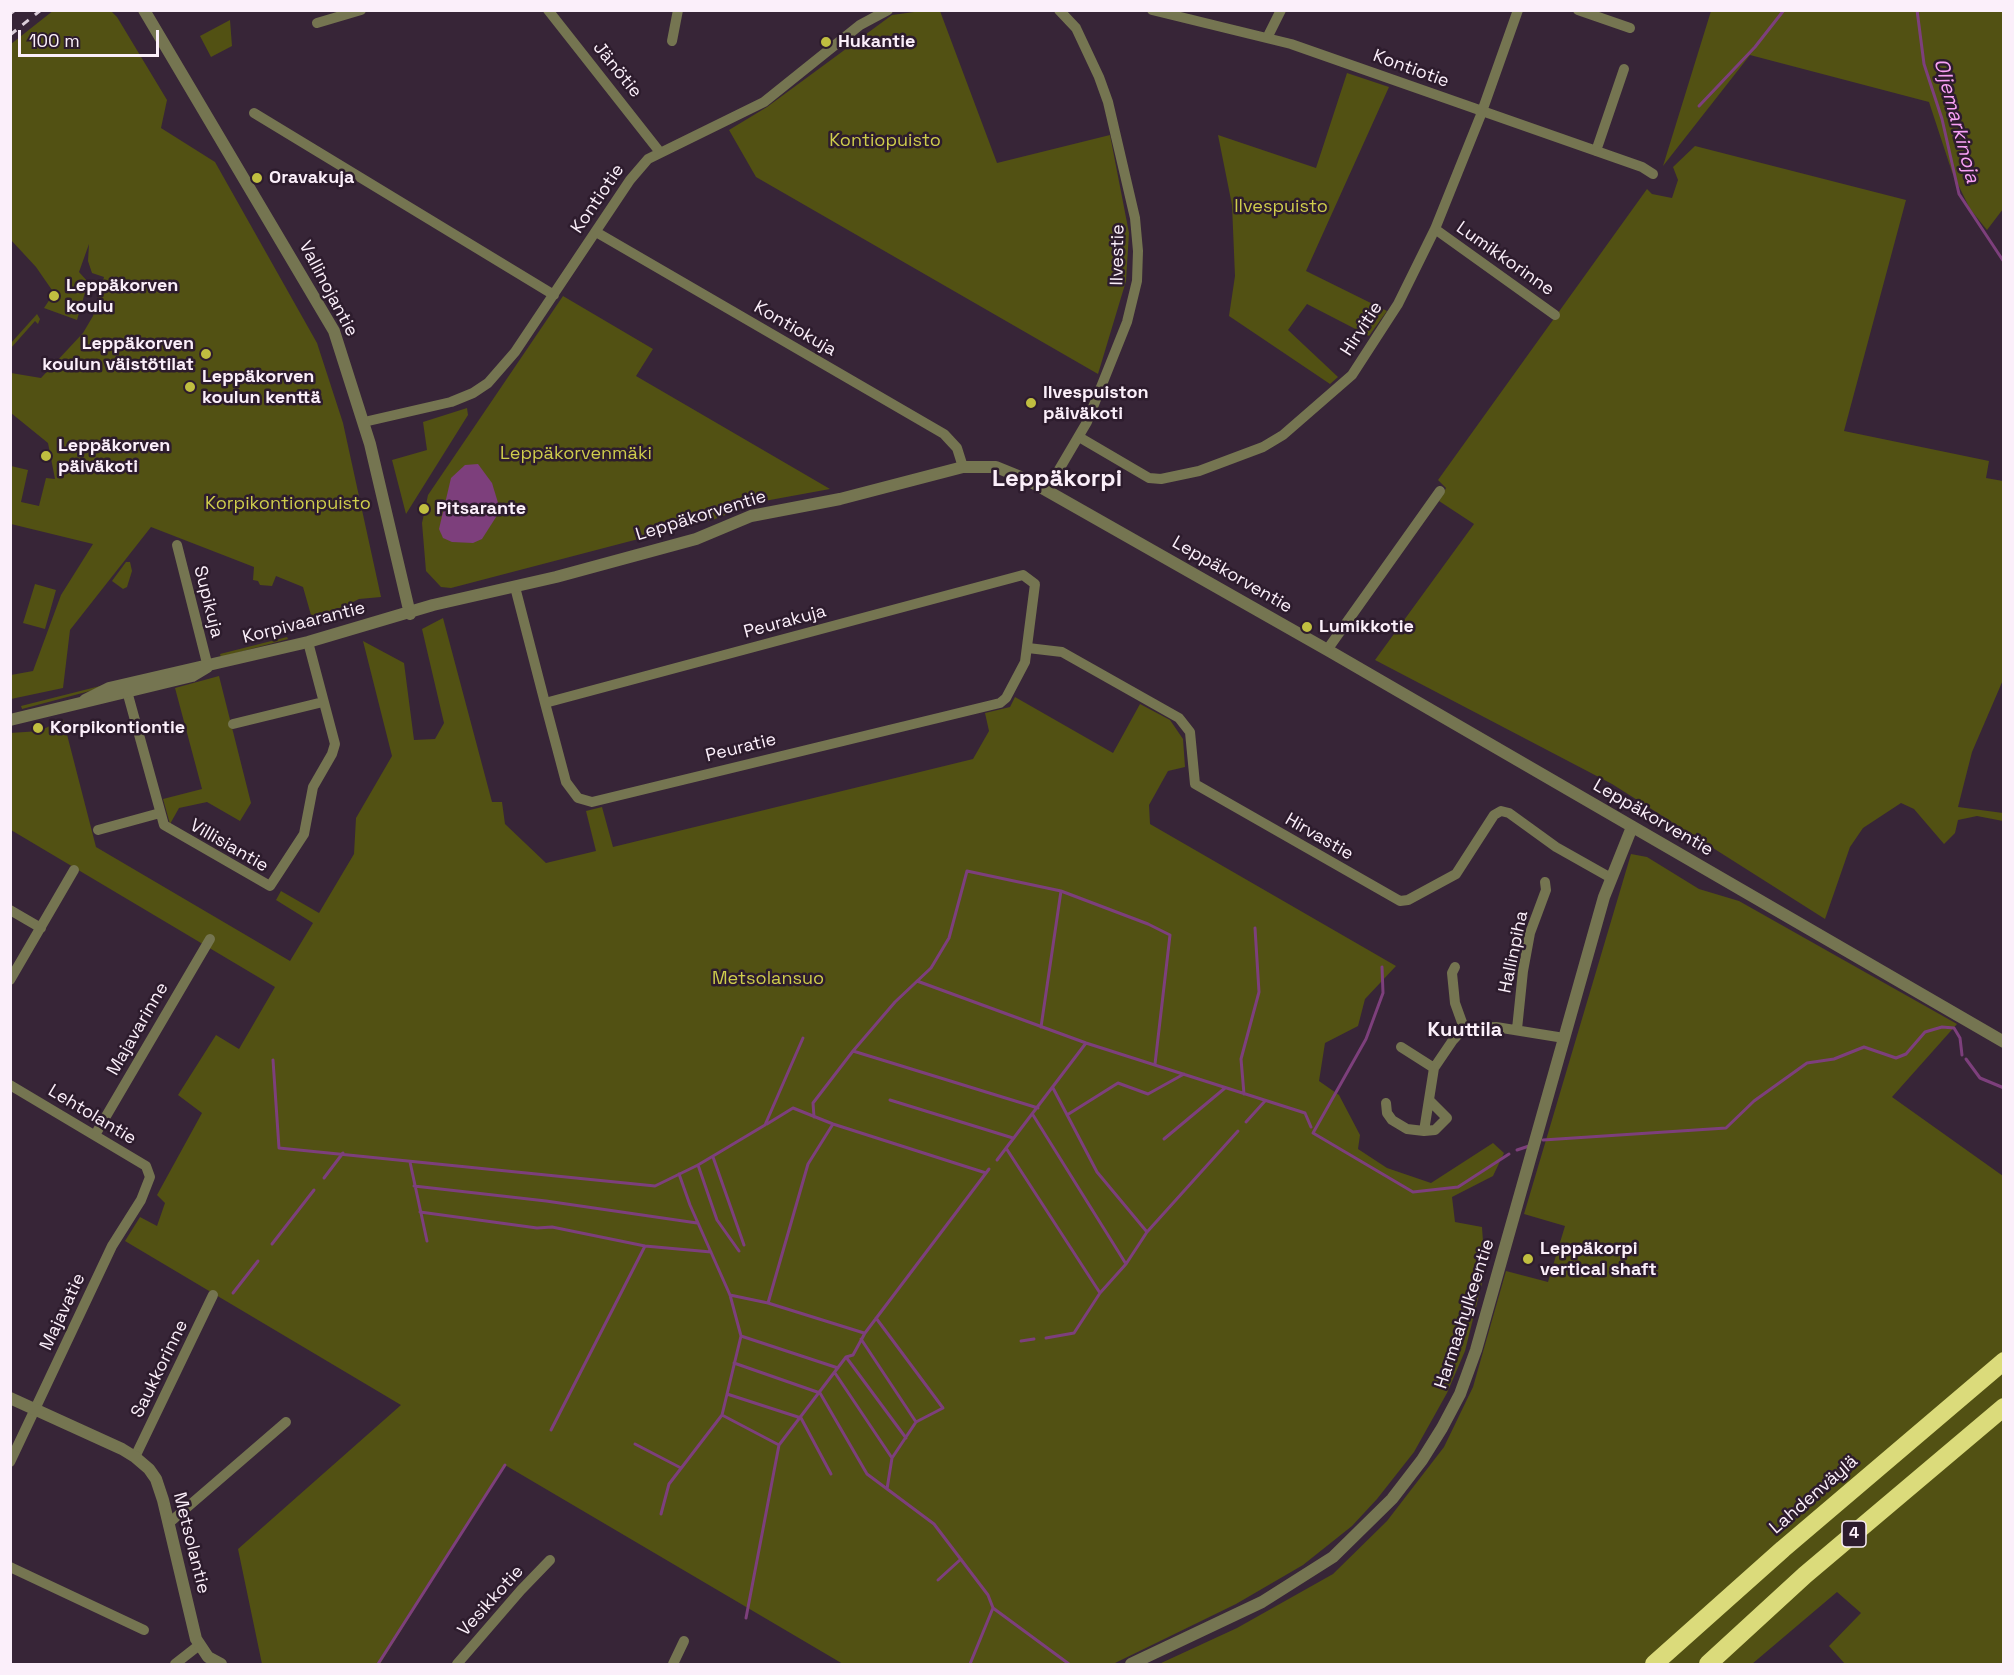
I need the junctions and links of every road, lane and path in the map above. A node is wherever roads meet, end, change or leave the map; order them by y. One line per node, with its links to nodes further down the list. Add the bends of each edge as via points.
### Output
1 (144, 10): 25 (street, Vallinojantie, via 334,331)
2 (361, 10): 11 (street)
3 (548, 10): 19 (street, Jänötie)
4 (678, 10): 14 (street)
5 (1152, 10): 13 (street, Kontiotie)
6 (1281, 10): 13 (street)
7 (1518, 10): 16 (street, Hirvitie)
8 (1578, 10): 12 (street)
9 (886, 11): 19 (street, Kontiotie, via 860,25 764,102)
10 (1064, 12): 26 (street, Ilvestie, via 1089,54 1108,102 1135,218 1138,251 1137,281 1127,322)
11 (317, 23)
12 (1630, 28)
13 (1268, 36): 16 (street, Kontiotie)
14 (672, 41)
15 (1624, 69): 18 (street)
16 (1482, 111): 18 (street, Kontiotie); 21 (street, Hirvitie)
17 (254, 113): 23 (street)
18 (1596, 151): 20 (street, Kontiotie)
19 (659, 152): 22 (street, Kontiotie, via 638,169)
20 (1653, 174)
21 (1435, 230): 24 (street, Lumikkorinne); 26 (street, Hirvitie, via 1398,304 1352,375 1263,447 1199,471 1161,479 1149,478)
22 (596, 232): 23 (street, Kontiotie); 27 (street, Kontiokuja, via 944,434 957,448)
23 (554, 295): 25 (street, Kontiotie, via 500,372 473,393 451,402)
24 (1555, 315)
25 (364, 422): 33 (street, Vallinojantie)
26 (1079, 437): 28 (street, Ilvestie)
27 (963, 467): 28 (street, Leppäkorventie, via 996,467); 32 (street, Leppäkorventie, via 840,499 752,516 696,539)
28 (1047, 490): 36 (street, Leppäkorventie)
29 (1440, 491): 36 (street)
30 (177, 545): 37 (street, Supikuja)
31 (1032, 580): 35 (street, Peuratie, via 1036,592); 40 (street, Peurakuja, via 1023,575)
32 (515, 586): 33 (street, Leppäkorventie); 40 (street, Peuratie)
33 (410, 614): 34 (street, Korpivaarantie)
34 (308, 642): 37 (street, Korpivaarantie); 39 (street, Villisiantie)
35 (1028, 648): 40 (street, Peuratie, via 1025,662 1000,703 591,802 578,798 566,782); 47 (street, Hirvastie, via 1062,652 1179,718 1190,732 1195,784 1400,901 1456,874 1494,814 1501,811)
36 (1327, 650): 44 (street, Leppäkorventie)
37 (208, 667): 38 (street, Korpivaarantie, via 192,676)
38 (127, 688): 41 (street, Korpivaarantie); 43 (street, Villisiantie)
39 (323, 702): 42 (street); 43 (street, Villisiantie, via 334,749 313,787 304,834 270,886 168,829)
40 (545, 703)
41 (10, 720)
42 (234, 724)
43 (160, 813): 45 (street)
44 (1632, 827): 47 (street, Harmaahylkeentie); 57 (street, Leppäkorventie)
45 (98, 830)
46 (74, 870): 50 (street)
47 (1611, 878): 56 (street, Harmaahylkeentie)
48 (1545, 882): 55 (street, Hallinpiha, via 1546,890 1530,933)
49 (10, 910): 50 (street)
50 (41, 928): 53 (street)
51 (210, 939): 64 (street, Majavarinne)
52 (1455, 967): 54 (street, via 1452,984)
53 (10, 980)
54 (1464, 1028): 55 (street); 59 (street)
55 (1517, 1029): 56 (street)
56 (1564, 1038): 84 (street, Harmaahylkeentie, via 1476,1350 1460,1394 1422,1460 1359,1534 1301,1579)
57 (2004, 1042)
58 (1401, 1047): 59 (street)
59 (1434, 1068): 61 (street)
60 (10, 1085): 64 (street, Lehtolantie)
61 (1430, 1101): 63 (street); 63 (street, via 1447,1118 1434,1130)
62 (1386, 1103): 63 (street, via 1392,1120 1407,1129)
63 (1424, 1131)
64 (95, 1135): 65 (street, Lehtolantie, via 146,1166)
65 (150, 1178): 70 (street, Majavatie, via 112,1246)
66 (213, 1295): 72 (street, Saukkorinne)
67 (2004, 1361): 85 (highway, Lahdenväylä / 4)
68 (10, 1398): 70 (street, Metsolantie)
69 (2004, 1407): 86 (highway, 4, via 1805,1575)
70 (37, 1409): 72 (street, Metsolantie); 73 (street, Majavatie)
71 (286, 1422): 74 (street)
72 (135, 1456): 74 (street, Metsolantie, via 156,1479)
73 (10, 1462)
74 (169, 1523): 79 (street, Metsolantie)
75 (550, 1560): 82 (street, Vesikkotie)
76 (10, 1567): 77 (street)
77 (144, 1630)
78 (684, 1641): 83 (street)
79 (198, 1646): 80 (street); 81 (street)
80 (175, 1665)
81 (221, 1665)
82 (457, 1665)
83 (673, 1665)
84 (1131, 1665)
85 (1654, 1665)
86 (1708, 1665)

